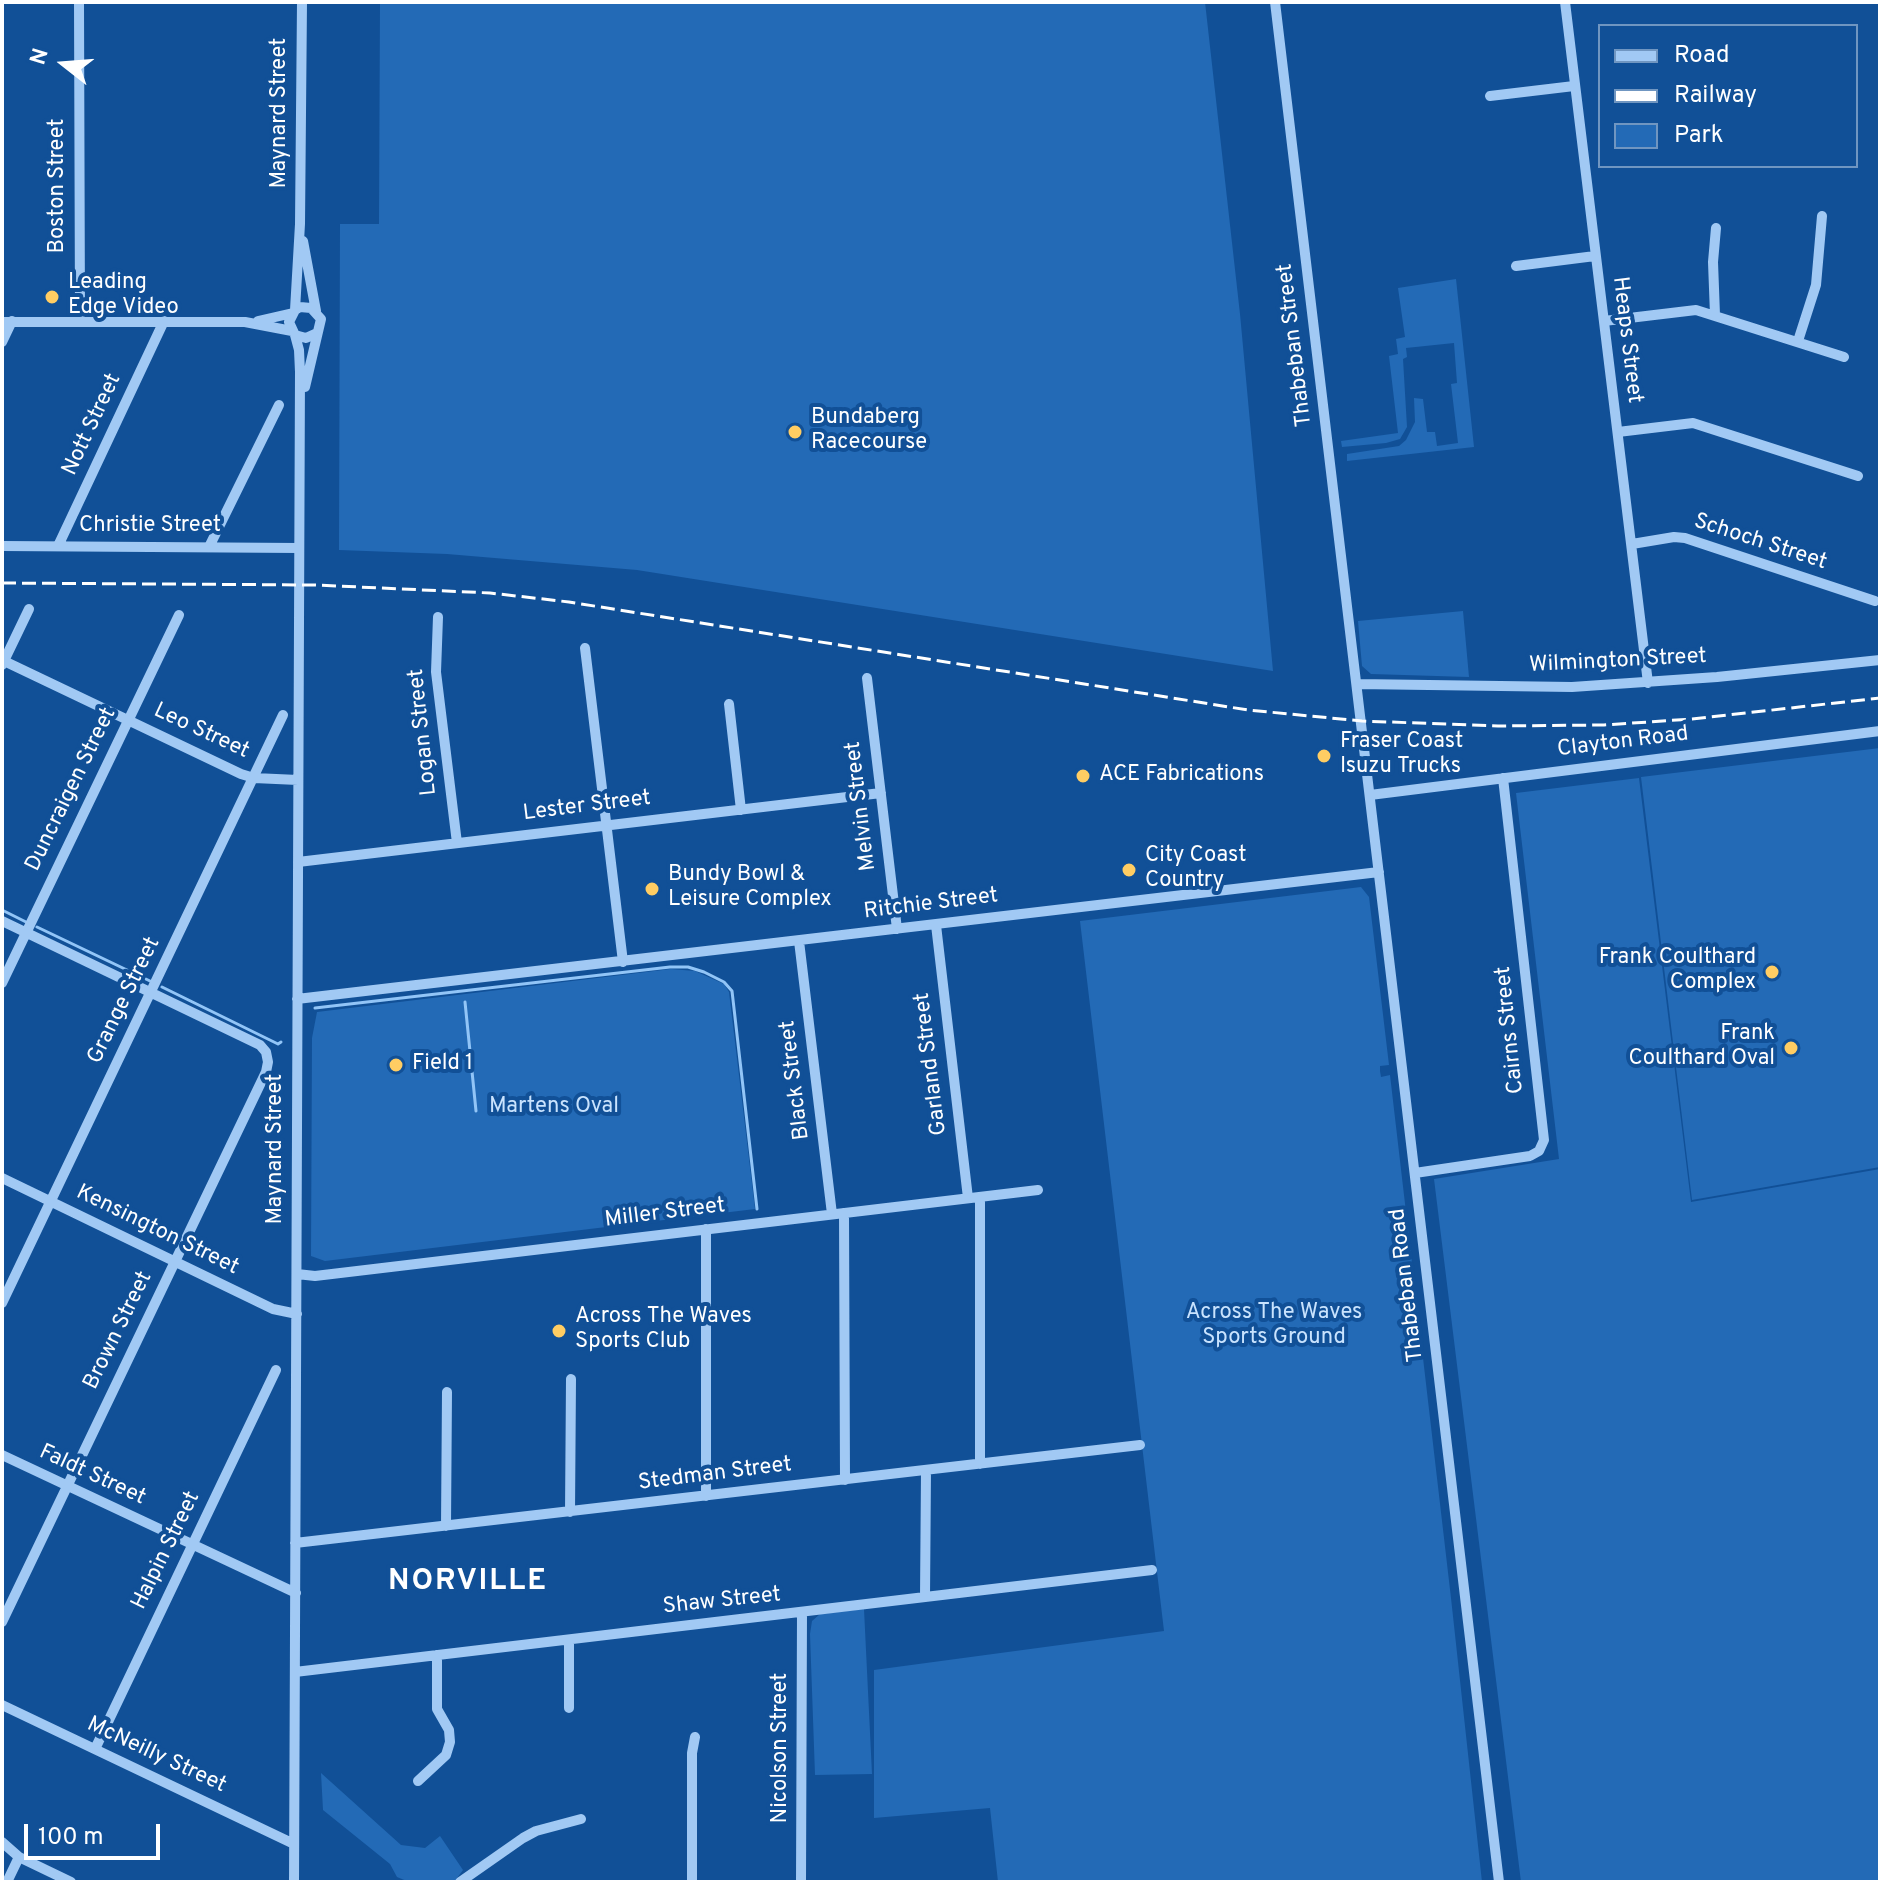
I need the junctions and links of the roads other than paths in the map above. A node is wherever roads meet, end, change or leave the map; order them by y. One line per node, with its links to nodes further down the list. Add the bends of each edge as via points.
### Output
1 (79, 2): 15 (street, Boston Street)
2 (302, 2): 8 (street, Maynard Street)
3 (1275, 2): 43 (street, Thabeban Street)
4 (1565, 2): 5 (street, Heaps Street)
5 (1574, 86): 6 (street); 10 (street, Heaps Street)
6 (1490, 96)
7 (1822, 216): 22 (street, via 1816,285)
8 (300, 224): 12 (street, Maynard Street); 13 (street, Maynard Street)
9 (1716, 228): 14 (street)
10 (1595, 256): 11 (street); 17 (street, Heaps Street)
11 (1516, 266)
12 (316, 311): 13 (street, via 306,306); 21 (street, via 321,323)
13 (294, 312): 19 (street); 20 (street, via 289,322)
14 (1715, 315): 17 (street, via 1696,310); 22 (street)
15 (80, 321): 16 (street); 18 (street)
16 (164, 321): 19 (street); 31 (street, Nott Street)
17 (1604, 321): 27 (street, Heaps Street)
18 (7, 322): 23 (street)
19 (245, 322): 20 (street)
20 (294, 333): 21 (street, via 306,338); 26 (street, Maynard Street)
21 (317, 333): 26 (street, Maynard Street)
22 (1798, 341): 24 (street)
23 (2, 342)
24 (1844, 357)
25 (279, 405): 32 (street)
26 (300, 416): 33 (street, Maynard Street)
27 (1618, 432): 28 (street, via 1693,423); 29 (street, Heaps Street)
28 (1858, 476)
29 (1632, 544): 34 (street, Schoch Street, via 1685,538); 42 (street, Heaps Street)
30 (2, 546): 31 (street, Christie Street)
31 (58, 546): 32 (street, Christie Street)
32 (209, 547): 33 (street, Christie Street)
33 (299, 548): 50 (street, Maynard Street)
34 (1875, 601)
35 (29, 609): 40 (street)
36 (179, 615): 46 (street, Duncraigen Street)
37 (438, 617): 55 (street, Logan Street, via 436,672)
38 (585, 648): 54 (street)
39 (1880, 660): 42 (street, Wilmington Street)
40 (3, 663): 46 (street, Leo Street)
41 (867, 678): 51 (street, Melvin Street)
42 (1648, 683): 43 (street, Wilmington Street)
43 (1357, 684): 52 (street, Thabeban Road)
44 (729, 704): 53 (street)
45 (283, 715): 48 (street, Grange Street)
46 (128, 719): 48 (street, Leo Street); 61 (street, Duncraigen Street)
47 (1880, 731): 49 (street, Clayton Road)
48 (254, 778): 50 (street, Leo Street); 65 (street, Grange Street)
49 (1503, 778): 52 (street, Clayton Road); 67 (street, Cairns Street, via 1544,1140 1530,1156)
50 (298, 780): 56 (street, Maynard Street)
51 (881, 793): 53 (street, Lester Street); 60 (street, Melvin Street)
52 (1370, 795): 57 (street, Thabeban Road)
53 (741, 810): 54 (street, Lester Street)
54 (607, 824): 55 (street, Lester Street); 63 (street)
55 (457, 843): 56 (street, Lester Street)
56 (298, 862): 66 (street, Maynard Street)
57 (1379, 872): 59 (street, Ritchie Street); 67 (street, Thabeban Road)
58 (2, 921): 61 (street)
59 (936, 925): 60 (street, Ritchie Street); 71 (street, Garland Street)
60 (897, 929): 62 (street, Ritchie Street)
61 (26, 932): 64 (street, Duncraigen Street); 65 (street)
62 (799, 941): 63 (street, Ritchie Street); 73 (street, Black Street)
63 (623, 962): 66 (street, Ritchie Street)
64 (2, 983)
65 (151, 992): 72 (street, Grange Street); 75 (street, Brown Street, via 260,1045 268,1057 266,1072)
66 (297, 999): 76 (street, Maynard Street)
67 (1415, 1173): 116 (street, Thabeban Road)
68 (2, 1178): 72 (street, Kensington Street)
69 (1038, 1190): 70 (street, Miller Street)
70 (980, 1197): 71 (street, Miller Street); 84 (street)
71 (968, 1198): 73 (street, Miller Street)
72 (51, 1202): 75 (street, Kensington Street); 77 (street, Grange Street)
73 (838, 1213): 74 (street, Miller Street); 86 (street, Black Street)
74 (706, 1229): 76 (street, Miller Street); 88 (street)
75 (175, 1262): 78 (street, Kensington Street, via 273,1309); 87 (street, Brown Street)
76 (297, 1274): 78 (street, Maynard Street)
77 (2, 1303)
78 (297, 1314): 91 (street, Maynard Street)
79 (276, 1370): 92 (street, Halpin Street)
80 (571, 1379): 89 (street)
81 (447, 1392): 90 (street)
82 (1140, 1445): 84 (street, Stedman Street)
83 (2, 1455): 87 (street, Faldt Street)
84 (980, 1464): 85 (street, Stedman Street)
85 (926, 1471): 86 (street, Stedman Street); 95 (street)
86 (845, 1480): 88 (street, Stedman Street)
87 (67, 1486): 92 (street, Faldt Street); 97 (street, Brown Street)
88 (706, 1496): 89 (street, Stedman Street)
89 (570, 1512): 90 (street, Stedman Street)
90 (446, 1526): 91 (street, Stedman Street)
91 (295, 1543): 94 (street, Maynard Street)
92 (193, 1545): 94 (street, Faldt Street); 104 (street, Halpin Street)
93 (1152, 1570): 95 (street, Shaw Street)
94 (296, 1593): 100 (street, Maynard Street)
95 (925, 1597): 96 (street, Shaw Street)
96 (802, 1613): 98 (street, Shaw Street); 115 (street, Nicolson Street)
97 (2, 1622)
98 (569, 1640): 99 (street, Shaw Street); 102 (street)
99 (437, 1655): 100 (street, Shaw Street); 105 (street, via 437,1709 450,1742 446,1755)
100 (295, 1672): 108 (street, Maynard Street)
101 (2, 1705): 104 (street, McNeilly Street)
102 (569, 1708)
103 (695, 1737): 114 (street)
104 (95, 1749): 108 (street, McNeilly Street)
105 (418, 1781)
106 (581, 1819): 113 (street, via 536,1831)
107 (2, 1842): 109 (street)
108 (294, 1844): 112 (street, Maynard Street)
109 (19, 1857): 110 (street); 111 (street)
110 (7, 1882)
111 (71, 1882)
112 (294, 1882)
113 (460, 1882)
114 (692, 1882)
115 (801, 1882)
116 (1499, 1882)

